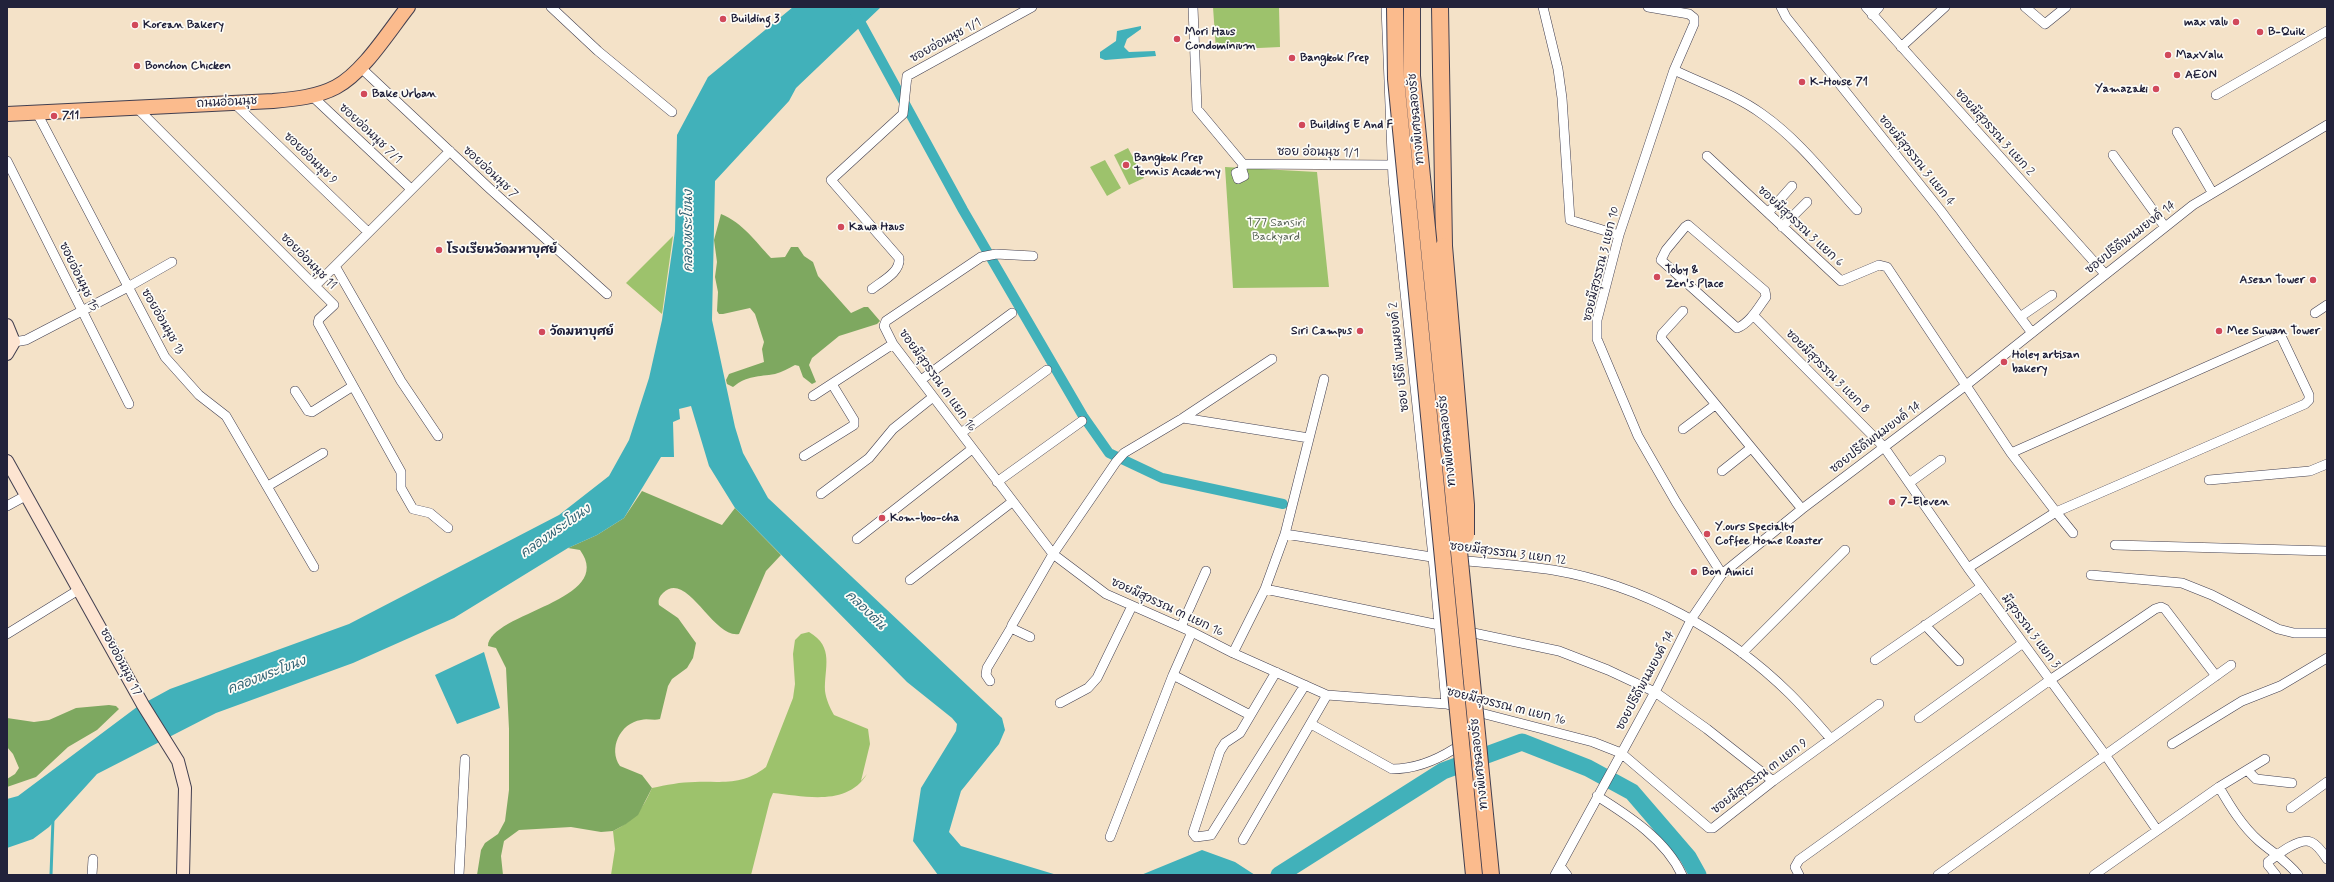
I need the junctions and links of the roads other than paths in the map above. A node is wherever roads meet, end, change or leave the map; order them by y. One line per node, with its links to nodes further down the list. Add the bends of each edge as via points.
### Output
1 (397, 7): 25 (main road, ถนนอ่อนนุช, via 354,61 333,80 308,88)
2 (408, 7): 20 (main road, ถนนอ่อนนุช)
3 (551, 7): 27 (street, via 598,51)
4 (1032, 7): 53 (street, ซอยอ่อนนุช 1/1, via 906,78 902,117 831,180 899,258 897,270)
5 (1193, 7): 36 (street, ซอย อ่อนนุช 1/1, via 1197,110 1242,167)
6 (1386, 7): 36 (street, ซอย ปรีดี พนมยงค์ 2)
7 (1395, 7): 180 (highway, ทางพิเศษฉลองรัช, bridge, via 1396,79)
8 (1412, 7): 133 (highway, ทางพิเศษฉลองรัช, bridge, via 1412,76)
9 (1440, 7): 133 (highway, bridge, via 1444,246 1466,505)
10 (1543, 7): 46 (street, via 1562,98 1569,215 1572,222)
11 (1648, 7): 21 (street, ซอยมีสุวรรณ 3 แยก 10, via 1689,14 1694,18 1694,24)
12 (1781, 7): 62 (street, ซอยมีสุวรรณ 3 แยก 4, via 1786,17 1941,211)
13 (1879, 7): 17 (street)
14 (1945, 7): 19 (street)
15 (2025, 7): 16 (street, via 2045,24 2050,23)
16 (2066, 7)
17 (1869, 11): 19 (street, ซอยมีสุวรรณ 3 แยก 2)
18 (2327, 31): 22 (street)
19 (1901, 47): 50 (street, ซอยมีสุวรรณ 3 แยก 2)
20 (360, 67): 23 (main road, ถนนอ่อนนุช, via 337,87); 32 (street, ซอยอ่อนนุช 7)
21 (1674, 70): 41 (street, via 1745,103 1762,114 1793,140); 46 (street, ซอยมีสุวรรณ 3 แยก 10)
22 (2216, 95)
23 (312, 96): 24 (main road, ถนนอ่อนนุช); 38 (street, ซอยอ่อนนุช 7/1)
24 (234, 103): 26 (main road, ถนนอ่อนนุช); 45 (street, ซอยอ่อนนุช 9)
25 (7, 106)
26 (137, 108): 28 (main road, ถนนอ่อนนุช); 51 (street, ซอยอ่อนนุช 11)
27 (672, 112)
28 (37, 113): 29 (main road, ถนนอ่อนนุช); 52 (street, ซอยอ่อนนุช 13)
29 (7, 114)
30 (2327, 125): 39 (street, ซอยปรีดีพนมยงค์ 14)
31 (2177, 132): 39 (street)
32 (450, 152): 38 (street); 54 (street, ซอยอ่อนนุช 7)
33 (2113, 155): 44 (street)
34 (1708, 156): 42 (street, ซอยมีสุวรรณ 3 แยก 6)
35 (7, 161): 57 (street, ซอยอ่อนนุช 15)
36 (1393, 165): 114 (street, ซอย ปรีดี พนมยงค์ 2)
37 (1792, 186): 42 (street)
38 (411, 189): 45 (street)
39 (2212, 192): 44 (street, ซอยปรีดีพนมยงค์ 14)
40 (1807, 202): 43 (street)
41 (1857, 210)
42 (1768, 213): 43 (street, ซอยมีสุวรรณ 3 แยก 6)
43 (1782, 227): 74 (street, ซอยมีสุวรรณ 3 แยก 6, via 1841,280 1879,265 1887,267)
44 (2165, 227): 50 (street, ซอยปรีดีพนมยงค์ 14)
45 (368, 232): 49 (street)
46 (1619, 235): 118 (street, ซอยมีสุวรรณ 3 แยก 10, via 1597,320 1597,339 1638,436)
47 (1033, 256): 66 (street, ซอยมีสุวรรณ ๓ แยก 16, via 996,254 981,258 886,321 884,327)
48 (172, 262): 52 (street)
49 (335, 266): 51 (street); 84 (street, via 400,381)
50 (2105, 274): 64 (street, ซอยปรีดีพนมยงค์ 14)
51 (315, 286): 73 (street, ซอยอ่อนนุช 11, via 334,305 318,323)
52 (128, 287): 57 (street); 99 (street, ซอยอ่อนนุช 13, via 165,357 199,395 226,416)
53 (872, 289)
54 (607, 294)
55 (2052, 294): 62 (street)
56 (2327, 305): 60 (street)
57 (81, 311): 65 (street, via 26,340); 78 (street, ซอยอ่อนนุช 15)
58 (1683, 311): 79 (street, via 1661,338)
59 (1012, 313): 71 (street)
60 (2315, 313)
61 (1753, 315): 61 (street, via 1737,328 1662,262 1662,256 1685,227 1692,227 1765,291 1766,297); 86 (street, ซอยมีสุวรรณ 3 แยก 8)
62 (2020, 317): 64 (street, ซอยมีสุวรรณ 3 แยก 4)
63 (7, 326): 65 (street)
64 (2032, 333): 74 (street, ซอยปรีดีพนมยงค์ 14)
65 (14, 342): 67 (street)
66 (894, 344): 71 (street, ซอยมีสุวรรณ ๓ แยก 16); 72 (street)
67 (7, 354)
68 (1272, 359): 80 (street)
69 (1047, 370): 83 (street)
70 (1324, 379): 85 (street)
71 (921, 380): 77 (street, ซอยมีสุวรรณ ๓ แยก 16)
72 (832, 384): 76 (street); 91 (street, via 854,420 854,425)
73 (353, 386): 75 (street, via 312,412 308,411); 106 (street, ซอยอ่อนนุช 11, via 401,472 401,488 413,509 430,513)
74 (1965, 386): 86 (street, ซอยปรีดีพนมยงค์ 14); 90 (street)
75 (295, 392)
76 (813, 396)
77 (933, 397): 83 (street, ซอยมีสุวรรณ ๓ แยก 16); 100 (street, via 892,429 869,458)
78 (128, 404)
79 (1715, 405): 82 (street); 87 (street)
80 (1183, 418): 85 (street); 113 (street, via 1124,453)
81 (1082, 421): 97 (street)
82 (1683, 429)
83 (960, 433): 88 (street, ซอยมีสุวรรณ ๓ แยก 16)
84 (438, 436)
85 (1309, 438): 108 (street)
86 (1884, 447): 98 (street, มีสุวรรณ 3 แยก 3); 104 (street, ซอยปรีดีพนมยงค์ 14)
87 (1751, 448): 95 (street); 104 (street)
88 (972, 449): 97 (street, ซอยมีสุวรรณ ๓ แยก 16); 109 (street)
89 (323, 453): 99 (street)
90 (2011, 453): 105 (street); 105 (street, via 2280,334 2309,395 2309,400 2305,404)
91 (804, 456)
92 (1941, 460): 98 (street)
93 (2327, 464): 96 (street, via 2310,471)
94 (8, 465): 101 (street, ซอยอ่อนนุช 17)
95 (1722, 471)
96 (2209, 480)
97 (997, 482): 102 (street, ซอยมีสุวรรณ ๓ แยก 16)
98 (1909, 483): 116 (street, มีสุวรรณ 3 แยก 3)
99 (268, 486): 115 (street, ซอยอ่อนนุช 13)
100 (821, 494)
101 (27, 495): 103 (street); 122 (street, ซอยอ่อนนุช 17)
102 (1012, 502): 113 (street, ซอยมีสุวรรณ ๓ แยก 16); 120 (street)
103 (7, 506)
104 (1802, 509): 118 (street, ซอยปรีดีพนมยงค์ 14)
105 (2056, 512): 107 (street); 116 (street)
106 (448, 528)
107 (2073, 533)
108 (1285, 534): 114 (street, ซอยมีสุวรรณ 3 แยก 12); 123 (street)
109 (857, 539)
110 (2115, 545): 112 (street)
111 (1845, 550): 136 (street)
112 (2327, 551)
113 (1053, 554): 124 (street, ซอยมีสุวรรณ ๓ แยก 16, via 1106,594); 129 (street)
114 (1434, 557): 125 (street, ซอยมีสุวรรณ 3 แยก 12, via 1553,570 1599,581 1637,594); 126 (street, ซอย ปรีดี พนมยงค์ 2)
115 (314, 567)
116 (1968, 568): 121 (street, มีสุวรรณ 3 แยก 3)
117 (1206, 571): 128 (street)
118 (1722, 574): 125 (street, ซอยปรีดีพนมยงค์ 14)
119 (2091, 575): 131 (street, via 2182,583 2212,595 2278,629 2294,633)
120 (910, 580)
121 (1981, 587): 127 (street); 135 (street, มีสุวรรณ 3 แยก 3)
122 (80, 589): 132 (street); 178 (street, ซอยอ่อนนุช 17, via 129,680 178,761 185,788)
123 (1265, 589): 126 (street); 137 (street)
124 (1132, 606): 128 (street, ซอยมีสุวรรณ ๓ แยก 16); 150 (street, via 1097,678 1088,688)
125 (1692, 618): 136 (street, ซอยมีสุวรรณ 3 แยก 12); 148 (street, ซอยปรีดีพนมยงค์ 14)
126 (1438, 625): 148 (street, via 1559,651); 151 (street, ซอย ปรีดี พนมยงค์ 2)
127 (1925, 625): 139 (street); 140 (street)
128 (1181, 627): 130 (street, ซอยมีสุวรรณ ๓ แยก 16)
129 (1010, 628): 134 (street); 146 (street, via 987,668 986,675)
130 (1192, 632): 137 (street, ซอยมีสุวรรณ ๓ แยก 16); 143 (street)
131 (2327, 632)
132 (7, 634)
133 (1466, 634): 181 (highway, ทางพิเศษฉลองรัช, bridge)
134 (1030, 637)
135 (2023, 643): 145 (street, มีสุวรรณ 3 แยก 3); 154 (street)
136 (1742, 652): 156 (street, ซอยมีสุวรรณ 3 แยก 12, via 1790,694)
137 (1233, 653): 142 (street, ซอยมีสุวรรณ ๓ แยก 16)
138 (2327, 658): 157 (street, via 2280,686 2242,702)
139 (1875, 660)
140 (1959, 661)
141 (2232, 665): 144 (street)
142 (1276, 672): 147 (street, ซอยมีสุวรรณ ๓ แยก 16); 153 (street)
143 (1173, 675): 153 (street); 171 (street)
144 (2216, 676): 145 (street, via 2161,607); 160 (street)
145 (2050, 680): 160 (street, มีสุวรรณ 3 แยก 3); 185 (street, via 1799,860 1795,867)
146 (990, 682)
147 (1305, 685): 149 (street, ซอยมีสุวรรณ ๓ แยก 16); 153 (street, via 1211,835 1196,837 1193,833 1220,751 1225,743 1240,733)
148 (1655, 692): 159 (street, ซอยปรีดีพนมยงค์ 14); 164 (street)
149 (1327, 695): 151 (street, ซอยมีสุวรรณ ๓ แยก 16); 155 (street)
150 (1060, 703)
151 (1446, 704): 159 (street, ซอยมีสุวรรณ ๓ แยก 16, via 1555,731)
152 (1879, 704): 156 (street, ซอยมีสุวรรณ ๓ แยก 9)
153 (1250, 715)
154 (1919, 718)
155 (1311, 724): 158 (street, via 1392,769 1403,769 1436,760); 172 (street)
156 (1831, 739): 164 (street, ซอยมีสุวรรณ ๓ แยก 9)
157 (2172, 744)
158 (1454, 749)
159 (1621, 753): 164 (street, ซอยมีสุวรรณ ๓ แยก 9, via 1709,828 1713,828); 168 (street, ซอยปรีดีพนมยงค์ 14)
160 (2106, 756): 170 (street, มีสุวรรณ 3 แยก 3); 186 (street)
161 (465, 759): 179 (street)
162 (2265, 759): 163 (street)
163 (2247, 770): 166 (street, via 2256,779); 167 (street)
164 (1773, 781)
165 (2327, 782): 169 (street)
166 (2292, 783)
167 (2219, 787): 170 (street); 173 (street, via 2252,833)
168 (1597, 796): 176 (street, ซอยปรีดีพนมยงค์ 14); 184 (street, via 1631,817 1651,835 1678,866)
169 (2291, 808)
170 (2157, 830): 187 (street)
171 (1110, 837)
172 (1243, 840)
173 (2278, 854): 174 (street, via 2296,844 2309,841); 188 (street, via 2268,862); 189 (street)
174 (2327, 858)
175 (93, 859): 177 (street)
176 (1560, 866): 182 (street, ซอยปรีดีพนมยงค์ 14); 183 (street)
177 (92, 875)
178 (183, 875)
179 (459, 875)
180 (1474, 875)
181 (1491, 875)
182 (1556, 875)
183 (1567, 875)
184 (1682, 875)
185 (1799, 875)
186 (1938, 875)
187 (2094, 875)
188 (2276, 875)
189 (2298, 875)

